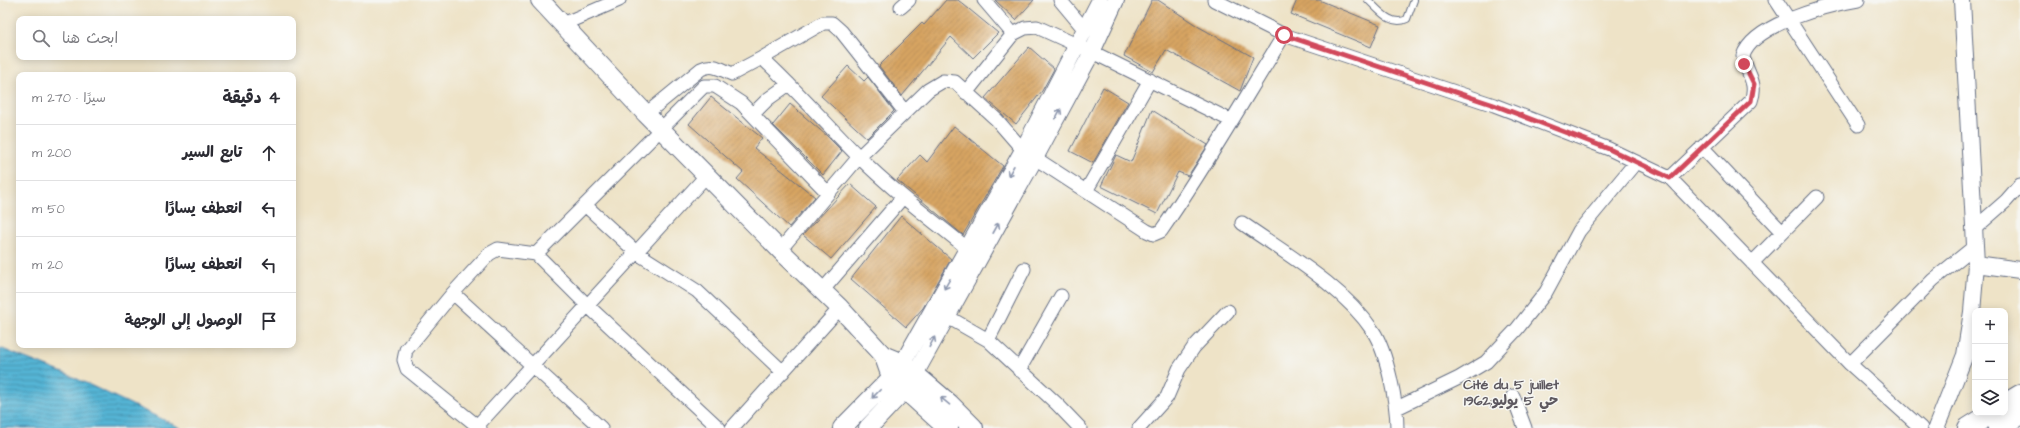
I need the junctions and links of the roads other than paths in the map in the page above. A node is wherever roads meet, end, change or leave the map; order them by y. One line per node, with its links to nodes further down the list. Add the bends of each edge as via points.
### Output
1 (540, 0): 14 (main road)
2 (619, 0): 14 (street)
3 (984, 0): 16 (street)
4 (1060, 0): 15 (street)
5 (1100, 0): 15 (street)
6 (1116, 0): 19 (street)
7 (1214, 0): 17 (street)
8 (1368, 0): 9 (lane, via 1394,22 1400,23 1407,19)
9 (1414, 0)
10 (1776, 0): 13 (street)
11 (1858, 0): 13 (street, via 1804,12)
12 (1962, 0): 43 (street)
13 (1790, 20): 28 (street); 30 (street, via 1747,46 1743,56 1754,84 1751,101)
14 (563, 24): 25 (main road)
15 (1085, 30): 18 (street)
16 (1013, 34): 18 (street, via 1025,28 1037,27); 23 (street)
17 (1284, 35): 27 (street); 33 (street, via 1494,105 1609,149)
18 (1077, 45): 19 (street); 31 (street)
19 (1092, 52): 21 (street); 31 (street, one-way to 19)
20 (762, 58): 22 (street); 24 (street, via 823,23 832,23); 25 (street, via 732,74 715,66 701,68)
21 (1150, 80): 27 (street); 37 (street)
22 (789, 84): 26 (street); 32 (street)
23 (966, 93): 24 (street, via 955,82 943,81 928,90); 31 (street, via 997,120)
24 (905, 112): 32 (street)
25 (646, 114): 29 (main road)
26 (753, 114): 29 (street, via 715,86 704,86); 38 (street)
27 (1230, 120): 37 (street, via 1192,186 1161,231 1154,234 1147,231)
28 (1858, 125)
29 (662, 128): 34 (main road); 41 (street)
30 (1702, 147): 35 (street); 44 (street)
31 (1029, 154): 37 (street); 46 (street, one-way to 46); 60 (street, one-way to 31)
32 (859, 157): 38 (street); 39 (street)
33 (1636, 162): 35 (street); 70 (street, via 1579,231 1546,292 1517,329 1486,362)
34 (707, 175): 47 (main road); 48 (street)
35 (1670, 178): 50 (street)
36 (2020, 185): 43 (street)
37 (1086, 191)
38 (828, 193): 47 (street)
39 (903, 197): 46 (street); 54 (street)
40 (1817, 197): 44 (street)
41 (585, 205): 48 (street); 49 (street)
42 (1242, 223): 70 (street, via 1348,301 1373,332 1382,351)
43 (1974, 229): 45 (street)
44 (1782, 232): 50 (street)
45 (1975, 246): 51 (street); 63 (street, via 1934,280)
46 (968, 249): 66 (street, one-way to 66)
47 (780, 250): 54 (main road)
48 (637, 253): 57 (street); 65 (street, via 697,291)
49 (536, 254): 55 (street, via 498,249 485,258); 57 (street)
50 (1752, 263): 63 (street)
51 (1976, 264): 52 (street); 86 (street, via 1972,312 1964,355)
52 (2018, 267)
53 (1024, 269): 61 (street)
54 (822, 291): 58 (main road)
55 (453, 293): 62 (street); 73 (street, via 406,350 404,360 406,369)
56 (1060, 296): 64 (street)
57 (587, 305): 62 (street); 75 (street)
58 (840, 308): 65 (street); 66 (main road)
59 (1228, 311): 82 (street, via 1194,347 1179,369 1167,397)
60 (946, 316): 61 (street); 66 (street, one-way to 60)
61 (988, 340): 64 (street)
62 (532, 364): 73 (street); 74 (street)
63 (1850, 364): 85 (street)
64 (1019, 370): 81 (street, via 1058,404)
65 (783, 372): 76 (street)
66 (899, 373): 77 (main road, one-way to 77); 78 (main road); 79 (main road); 80 (main road, one-way to 66, via 949,404)
67 (2020, 395): 69 (main road)
68 (1513, 396): 84 (street)
69 (2008, 402)
70 (1397, 408): 83 (street)
71 (2020, 415): 88 (main road)
72 (1987, 416): 87 (main road)
73 (479, 427)
74 (601, 428)
75 (719, 428)
76 (732, 428)
77 (842, 428)
78 (868, 428)
79 (948, 428)
80 (973, 428)
81 (1080, 428)
82 (1139, 428)
83 (1397, 428)
84 (1525, 428)
85 (1920, 428)
86 (1936, 428)
87 (1968, 428)
88 (1998, 428)

